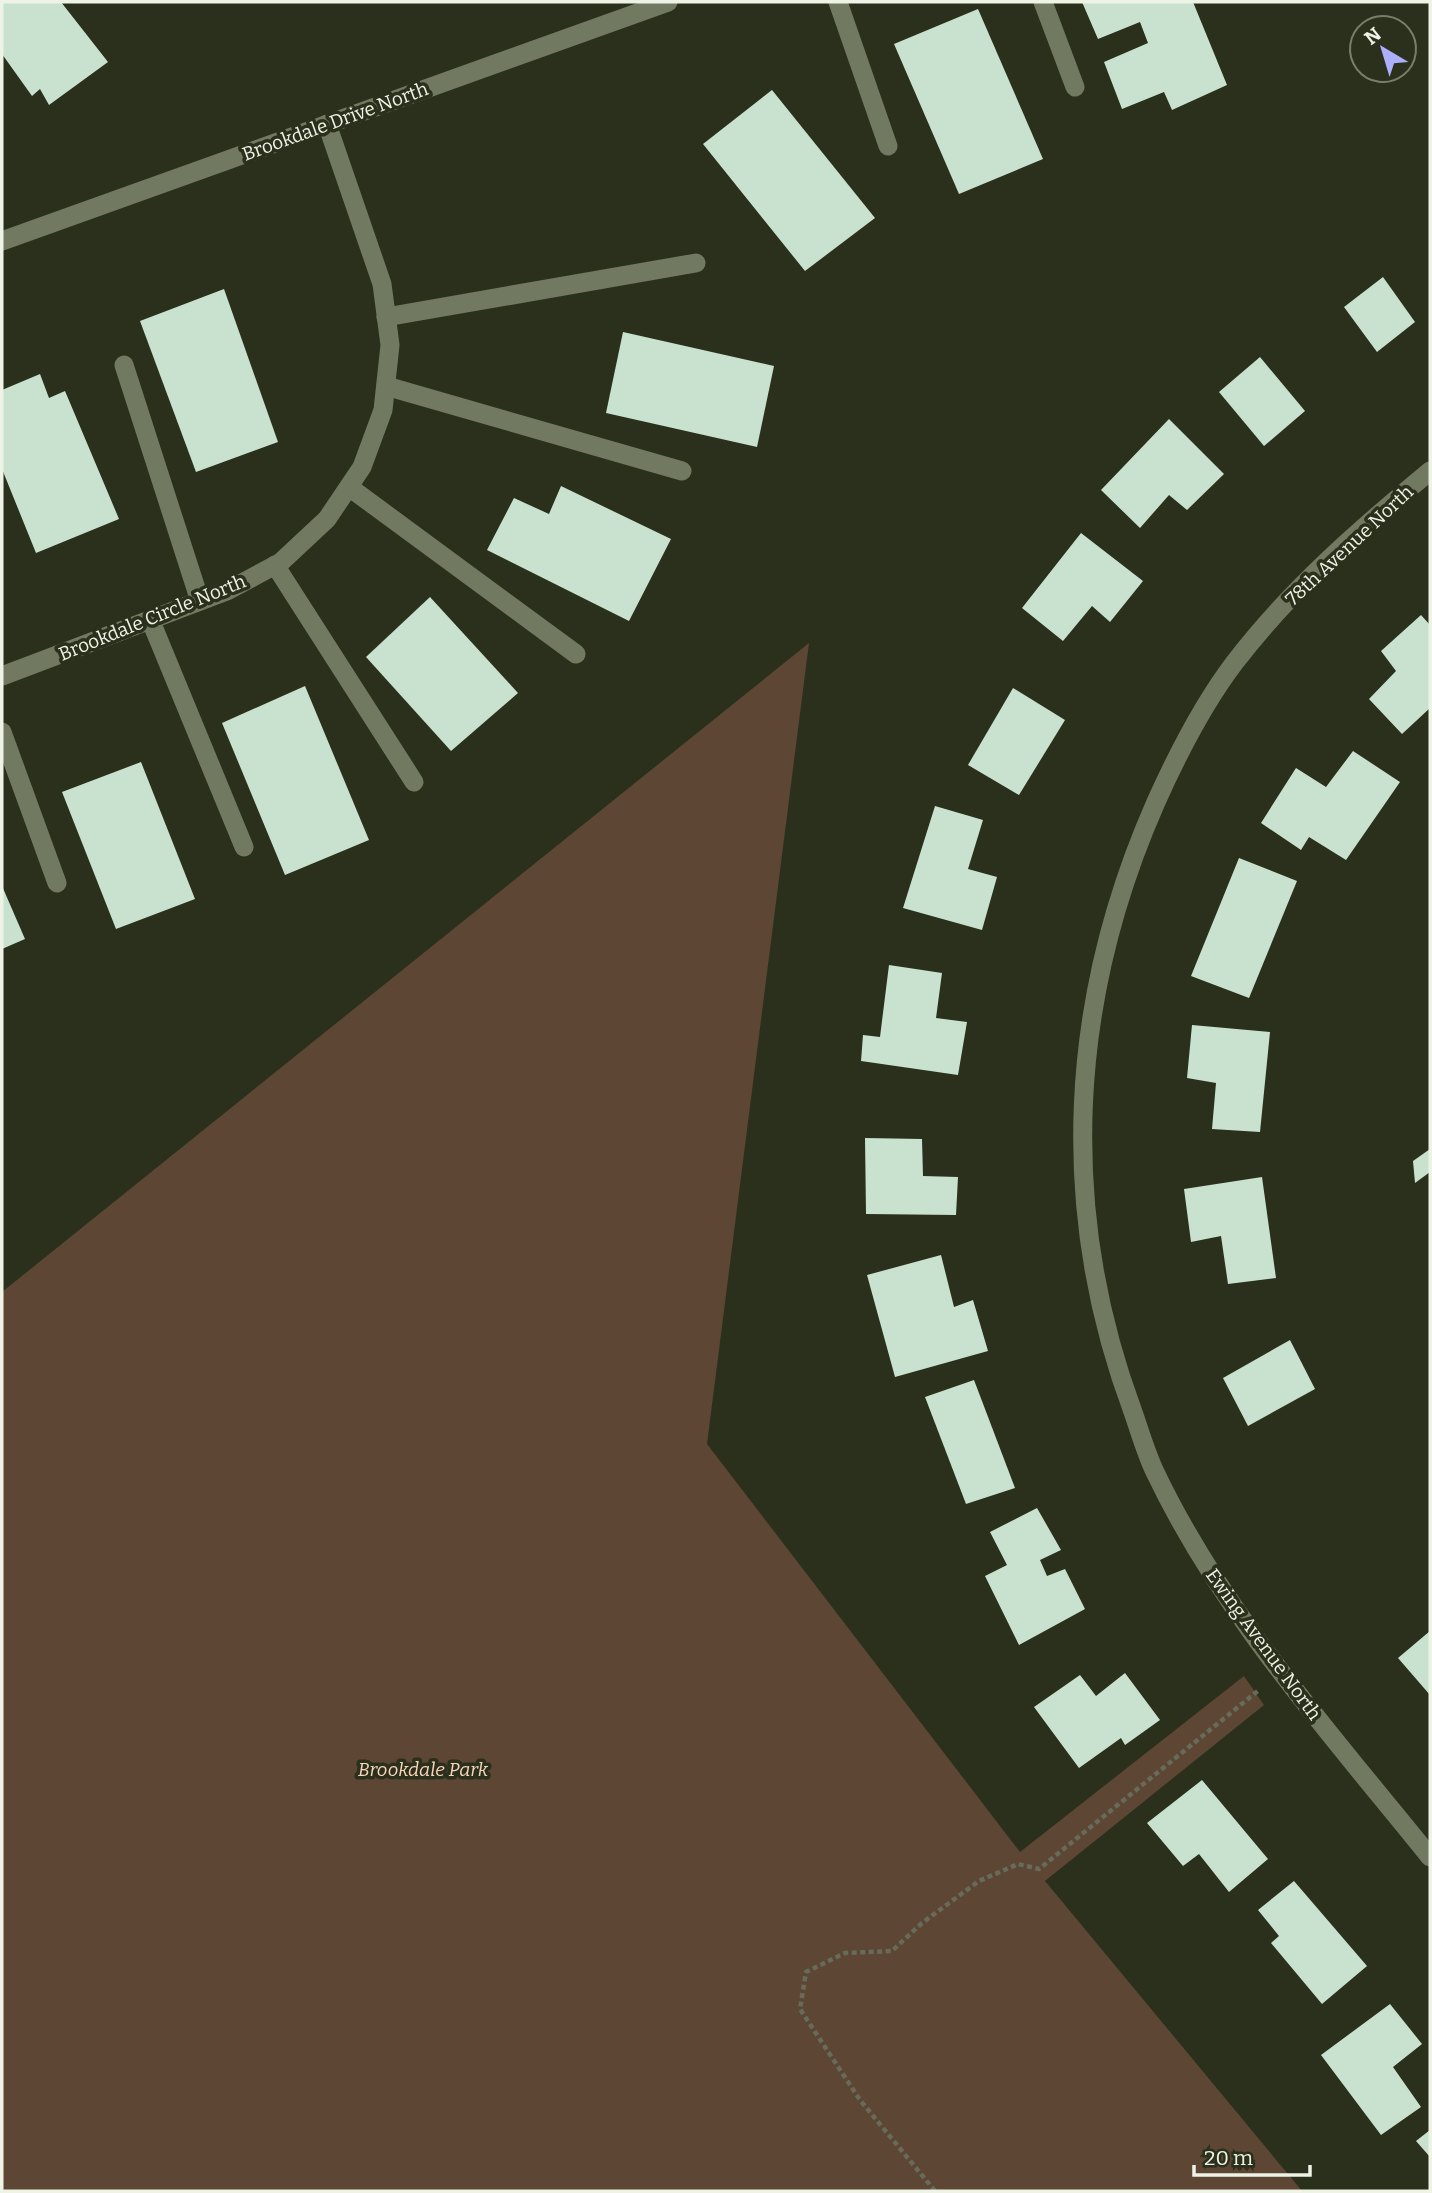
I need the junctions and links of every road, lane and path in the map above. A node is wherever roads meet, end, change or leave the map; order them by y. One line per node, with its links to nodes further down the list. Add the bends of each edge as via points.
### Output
1 (668, 2): 5 (street, Brookdale Drive North)
2 (838, 2): 6 (street)
3 (1043, 2): 4 (street)
4 (1075, 87)
5 (327, 124): 7 (street, Brookdale Drive North); 9 (street, Brookdale Circle North, via 382,284)
6 (888, 146)
7 (5, 235)
8 (696, 263): 9 (street)
9 (386, 317): 11 (street, Brookdale Circle North, via 390,345)
10 (124, 365): 16 (street)
11 (386, 386): 12 (street); 14 (street, Brookdale Circle North, via 383,410 362,467)
12 (682, 471)
13 (1430, 471): 22 (street, 78th Avenue North, via 1305,580 1234,663 1177,755)
14 (349, 487): 15 (street, Brookdale Circle North, via 327,519); 18 (street)
15 (275, 565): 16 (street, Brookdale Circle North); 21 (street)
16 (200, 601): 17 (street, Brookdale Circle North)
17 (150, 619): 19 (street, Brookdale Circle North); 23 (street)
18 (576, 654)
19 (2, 676)
20 (2, 732): 24 (street)
21 (414, 782)
22 (1141, 836): 25 (street, Ewing Avenue North, via 1102,957 1084,1064 1082,1169 1092,1273 1118,1373 1154,1470 1204,1562)
23 (244, 847)
24 (57, 883)
25 (1282, 1672): 26 (street, Ewing Avenue North); 27 (path, via 1038,1869 1018,1864 979,1881 892,1951 845,1953 806,1972 800,2009 860,2100)
26 (1430, 1857)
27 (934, 2191)

